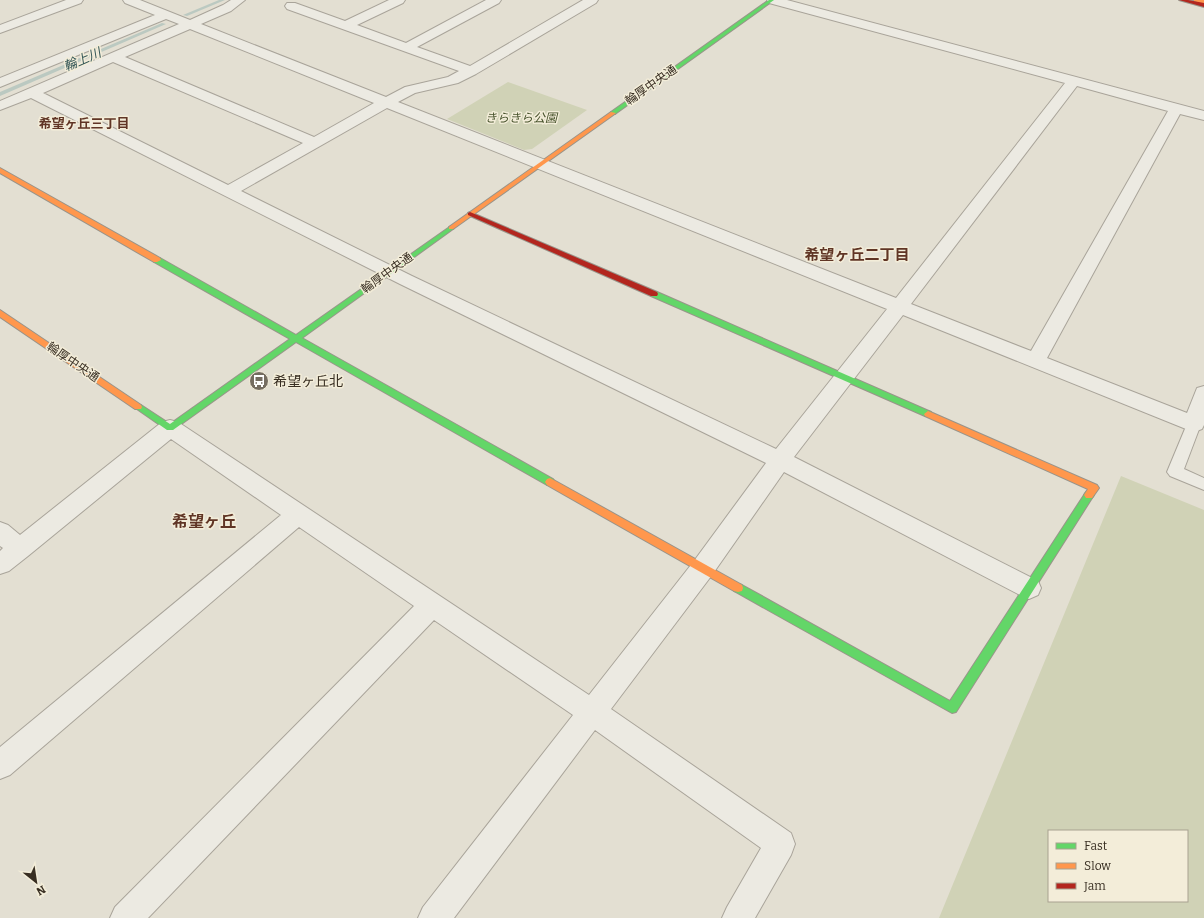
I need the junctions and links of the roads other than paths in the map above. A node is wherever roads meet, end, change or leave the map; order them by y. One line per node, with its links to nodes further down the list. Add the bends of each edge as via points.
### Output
1 (77, 0): 16 (street)
2 (129, 0): 13 (street)
3 (239, 0): 14 (street)
4 (304, 0): 15 (street, via 291,6)
5 (399, 0): 15 (street)
6 (495, 0): 17 (street)
7 (592, 0): 19 (street)
8 (772, 0): 20 (street); 28 (main road, 輪厚中央通)
9 (1181, 0): 12 (main road)
10 (1196, 0): 11 (main road)
11 (1204, 2)
12 (1204, 5)
13 (165, 14): 14 (street); 21 (street)
14 (190, 24): 18 (street); 23 (street)
15 (346, 26): 17 (street)
16 (0, 29)
17 (406, 48): 19 (street)
18 (113, 57): 22 (street); 27 (street)
19 (471, 71): 23 (street, via 453,80 410,90)
20 (1074, 81): 25 (street); 33 (street)
21 (0, 83)
22 (31, 92): 24 (street); 30 (street)
23 (385, 103): 27 (street); 28 (street)
24 (0, 106)
25 (1176, 109): 26 (street); 36 (street)
26 (1204, 116)
27 (313, 142): 30 (street)
28 (540, 163): 31 (main road, 輪厚中央通); 33 (street)
29 (0, 170): 35 (main road)
30 (229, 191): 32 (street)
31 (470, 214): 32 (main road, 輪厚中央通); 37 (main road)
32 (389, 271): 35 (main road, 輪厚中央通); 41 (street)
33 (899, 307): 36 (street); 37 (street)
34 (0, 313): 40 (main road, 輪厚中央通)
35 (294, 339): 40 (main road, 輪厚中央通); 47 (main road)
36 (1035, 361): 39 (street)
37 (845, 377): 41 (street); 48 (main road, via 1094,488)
38 (1204, 393): 39 (street)
39 (1194, 424): 42 (lane, via 1175,472)
40 (170, 428): 43 (street); 45 (street)
41 (780, 460): 47 (street); 48 (street)
42 (1204, 484)
43 (298, 514): 49 (street); 51 (street)
44 (0, 532): 45 (street)
45 (20, 549): 46 (street)
46 (0, 564)
47 (703, 568): 48 (main road, via 952,708); 50 (street)
48 (1029, 588)
49 (432, 605): 50 (street); 52 (street)
50 (593, 713): 53 (street); 54 (street, via 780,844)
51 (0, 765)
52 (126, 918)
53 (434, 918)
54 (738, 918)

